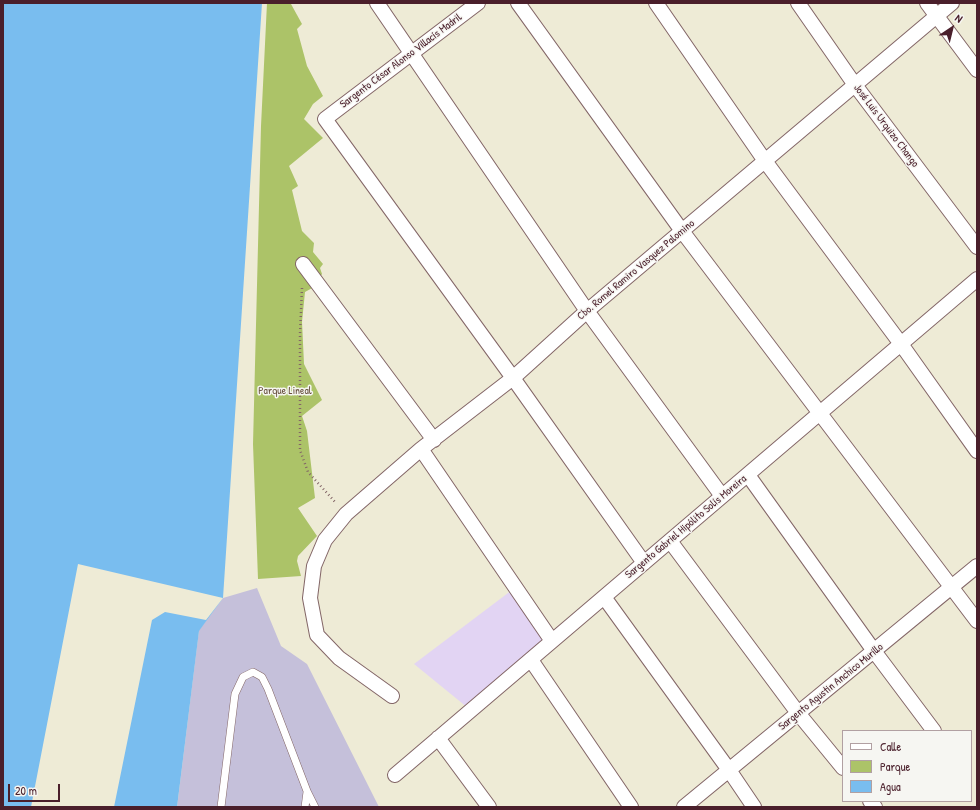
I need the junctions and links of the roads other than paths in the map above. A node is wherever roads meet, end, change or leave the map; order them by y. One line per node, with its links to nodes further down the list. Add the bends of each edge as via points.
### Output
1 (377, 3): 9 (street)
2 (478, 3): 9 (street, Sargento César Alonso Villacís Madril)
3 (518, 3): 13 (street)
4 (656, 3): 12 (street)
5 (798, 3): 11 (street, José Luis Urquizo Chango)
6 (927, 3): 8 (street)
7 (952, 3): 8 (street, Cbo. Romel Ramiro Vasquez Palomino)
8 (937, 16): 10 (street); 11 (street, Cbo. Romel Ramiro Vasquez Palomino)
9 (410, 53): 17 (street); 19 (street, Sargento César Alonso Villacís Madril, via 325,119)
10 (977, 70)
11 (855, 85): 12 (street, Cbo. Romel Ramiro Vasquez Palomino); 14 (street, José Luis Urquizo Chango)
12 (765, 161): 13 (street, Cbo. Romel Ramiro Vasquez Palomino); 18 (street)
13 (682, 231): 17 (street, Cbo. Romel Ramiro Vasquez Palomino); 20 (street)
14 (977, 247)
15 (303, 264): 21 (street)
16 (977, 279): 18 (street, Sargento Gabriel Hipólito Solís Moreira)
17 (587, 311): 19 (street, Cbo. Romel Ramiro Vasquez Palomino); 25 (street)
18 (901, 344): 20 (street, Sargento Gabriel Hipólito Solís Moreira); 23 (street)
19 (513, 378): 21 (street, Cbo. Romel Ramiro Vasquez Palomino); 27 (street)
20 (820, 413): 24 (street, Sargento Gabriel Hipólito Solís Moreira); 29 (street)
21 (434, 440): 22 (street, Cbo. Romel Ramiro Vasquez Palomino)
22 (421, 449): 32 (street); 35 (street, Cbo. Romel Ramiro Vasquez Palomino, via 346,514 325,540 314,566 310,598 317,635 339,658)
23 (977, 451)
24 (748, 474): 25 (street, Sargento Gabriel Hipólito Solís Moreira); 33 (street)
25 (722, 496): 26 (street, Sargento Gabriel Hipólito Solís Moreira)
26 (670, 541): 27 (street, Sargento Gabriel Hipólito Solís Moreira); 36 (street)
27 (644, 563): 30 (street, Sargento Gabriel Hipólito Solís Moreira)
28 (977, 566): 29 (street, Sargento Agustin Anchico Murillo)
29 (951, 588): 31 (street); 33 (street, Sargento Agustin Anchico Murillo)
30 (604, 597): 32 (street, Sargento Gabriel Hipólito Solís Moreira); 40 (street)
31 (977, 621)
32 (552, 641): 34 (street, Sargento Gabriel Hipólito Solís Moreira)
33 (874, 651): 36 (street, Sargento Agustin Anchico Murillo); 37 (street)
34 (531, 660): 38 (street, Sargento Gabriel Hipólito Solís Moreira); 47 (street)
35 (392, 696)
36 (798, 713): 39 (street); 40 (street, Sargento Agustin Anchico Murillo)
37 (933, 730)
38 (438, 738): 41 (street, Sargento Gabriel Hipólito Solís Moreira); 46 (street)
39 (842, 767)
40 (729, 770): 48 (street, Sargento Agustin Anchico Murillo); 49 (street)
41 (395, 775)
42 (307, 792): 43 (lane, via 268,689 262,677 253,672 243,677 235,694); 44 (lane); 45 (lane)
43 (221, 807)
44 (305, 807)
45 (315, 807)
46 (489, 807)
47 (631, 807)
48 (684, 807)
49 (754, 807)

